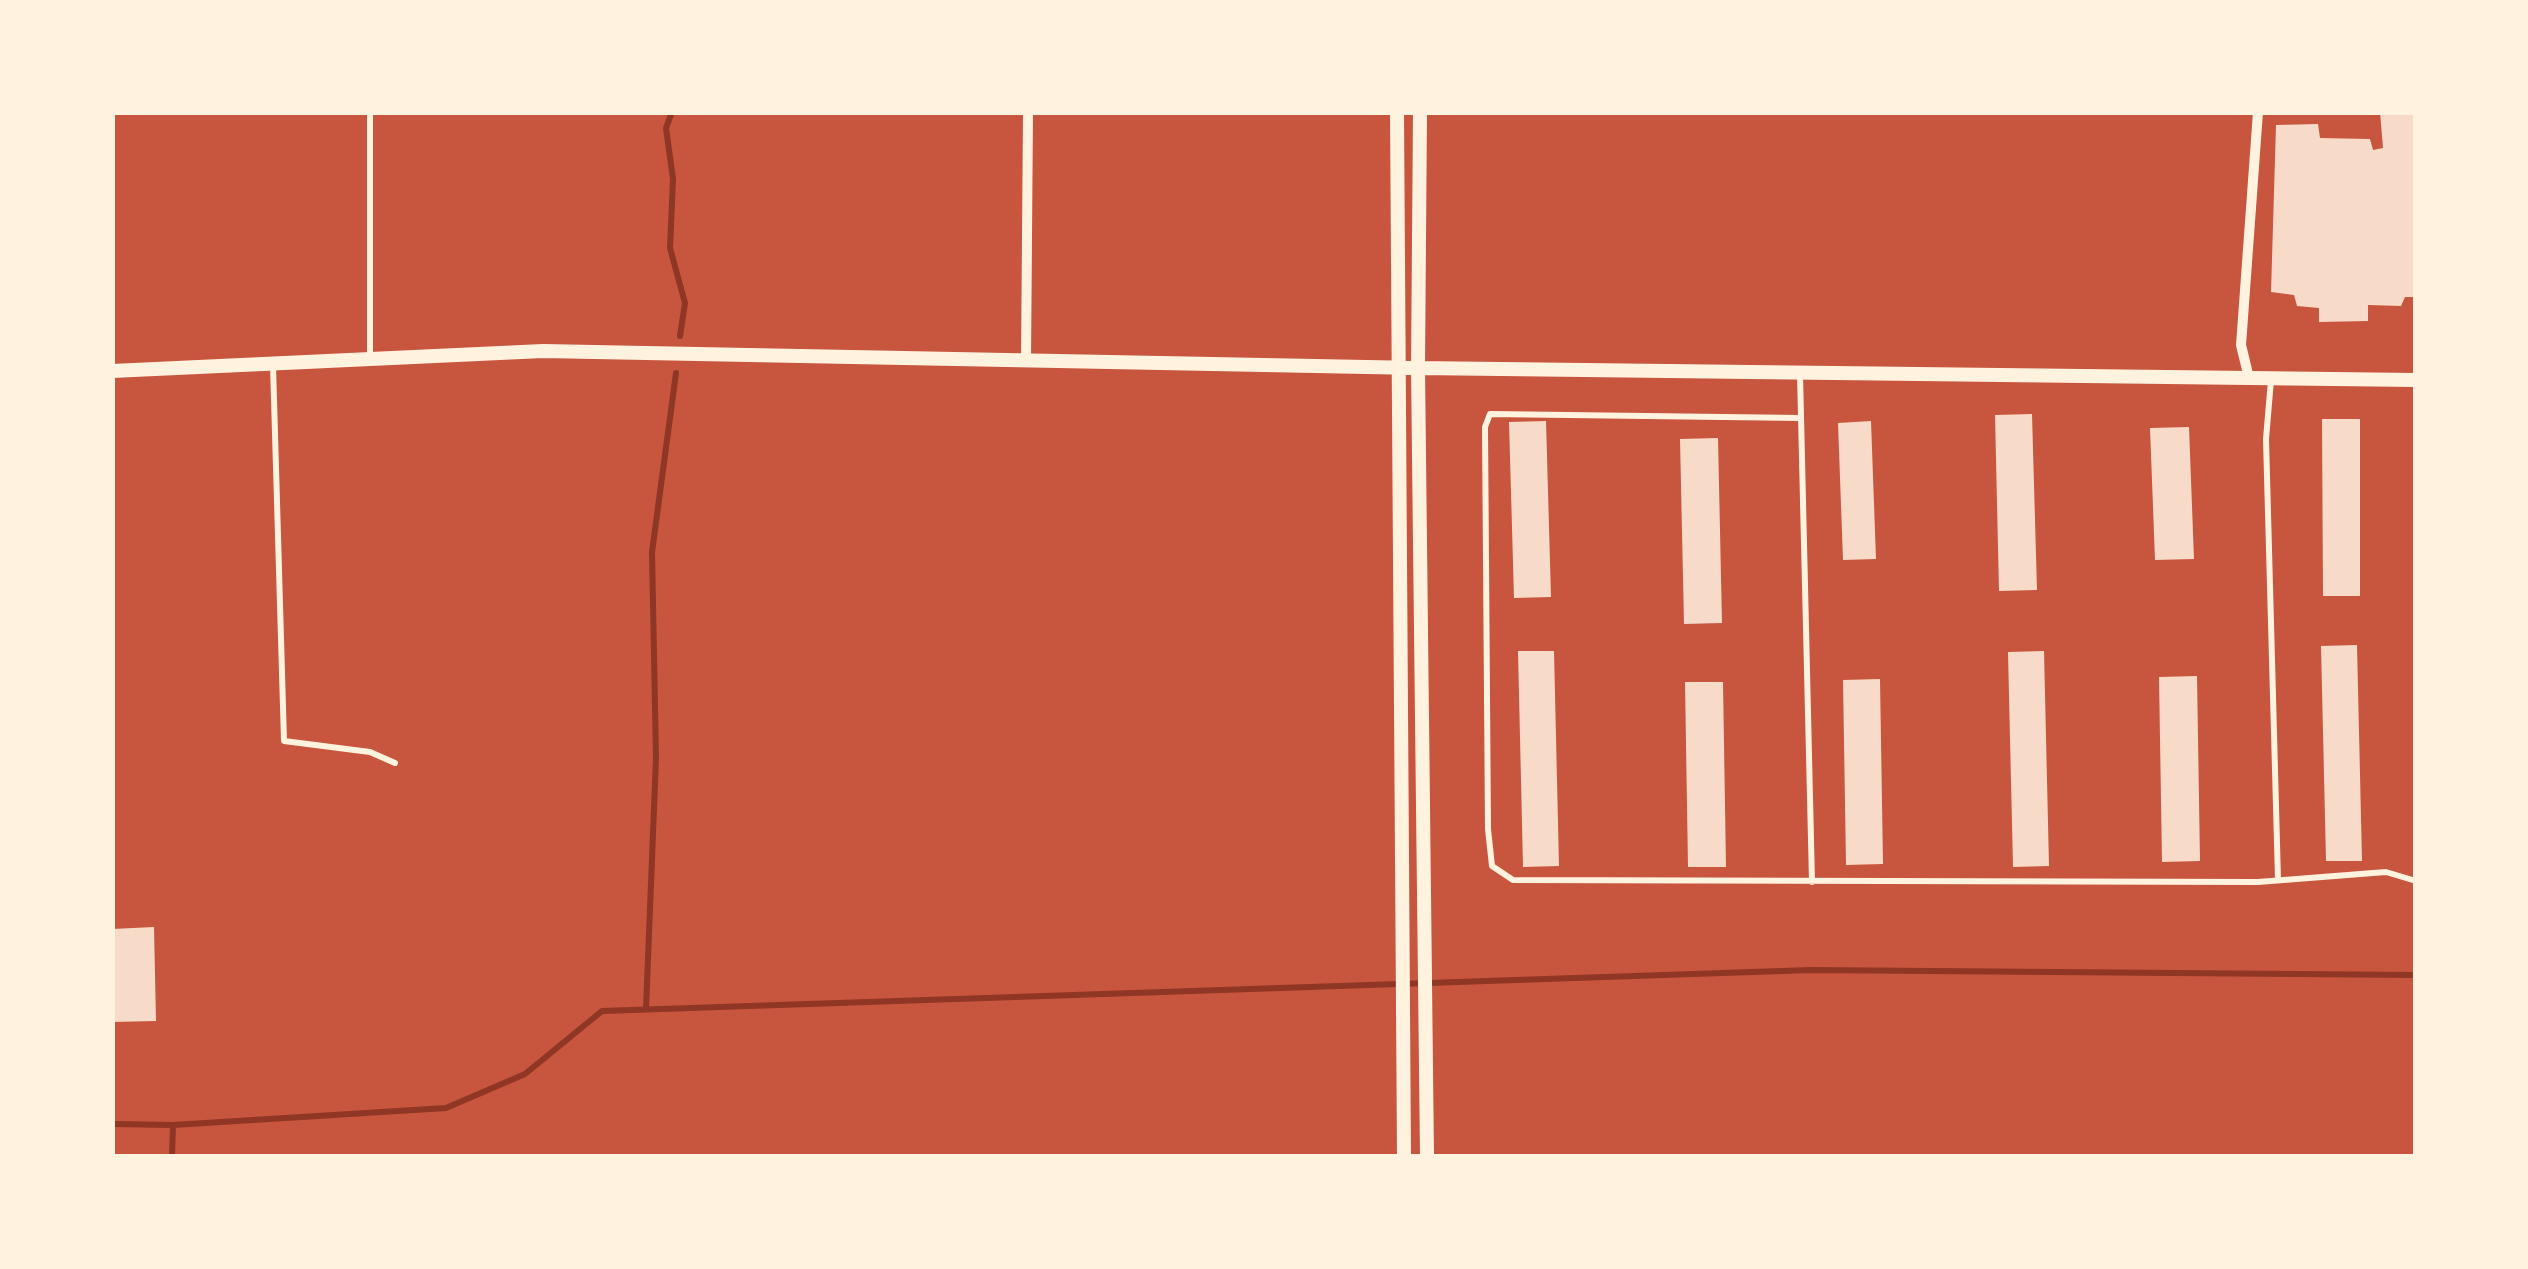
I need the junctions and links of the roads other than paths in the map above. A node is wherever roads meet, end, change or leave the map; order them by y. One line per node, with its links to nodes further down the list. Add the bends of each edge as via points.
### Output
1 (370, 112): 6 (lane)
2 (1028, 112): 7 (street)
3 (1397, 112): 9 (street)
4 (1420, 112): 10 (street)
5 (2258, 112): 13 (street, via 2241,345)
6 (370, 359): 7 (street, via 542,351); 8 (street)
7 (1026, 362): 9 (street)
8 (273, 364): 11 (street); 17 (lane, via 284,741 370,752)
9 (1398, 368): 10 (street); 21 (street)
10 (1418, 368): 12 (street); 22 (street)
11 (112, 372)
12 (1800, 372): 13 (street); 16 (lane)
13 (2249, 378): 14 (street)
14 (2271, 378): 15 (street); 18 (lane, via 2266,438)
15 (2416, 380)
16 (1801, 418): 20 (lane); 20 (lane, via 1490,414 1484,428 1488,830 1492,866 1513,880)
17 (395, 763)
18 (2278, 880): 19 (lane, via 2386,872); 20 (lane)
19 (2416, 881)
20 (1812, 882)
21 (1404, 1156)
22 (1427, 1156)

